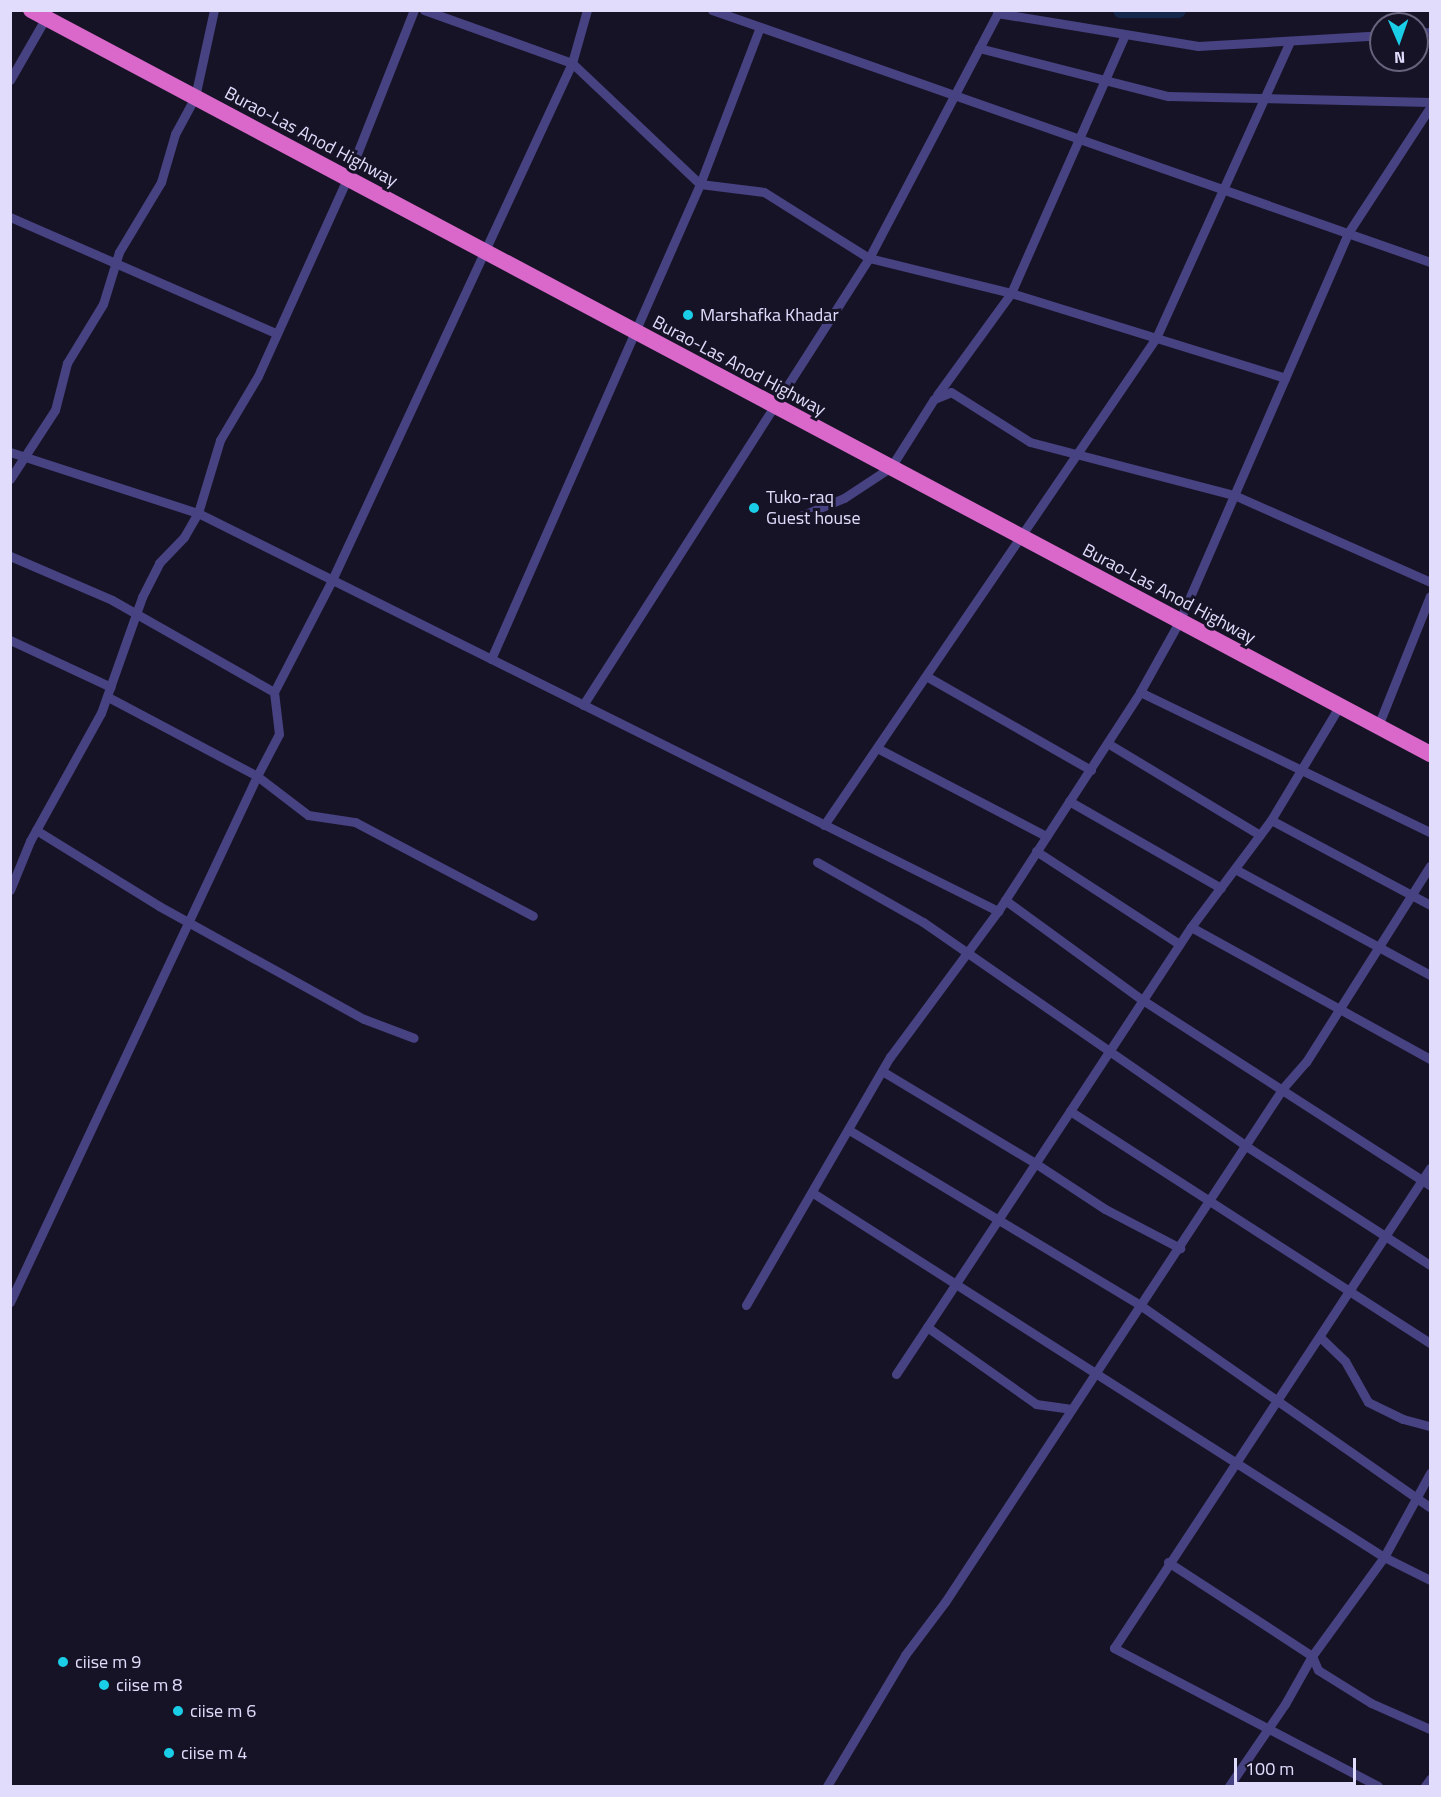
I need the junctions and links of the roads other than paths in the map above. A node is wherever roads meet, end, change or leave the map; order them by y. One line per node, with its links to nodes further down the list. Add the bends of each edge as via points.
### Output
1 (214, 10): 17 (street)
2 (414, 10): 22 (street)
3 (424, 10): 13 (street)
4 (587, 10): 13 (street)
5 (712, 10): 8 (street)
6 (998, 12): 9 (street); 12 (street)
7 (42, 13): 14 (street); 17 (highway, Burao-Las Anod Highway)
8 (760, 27): 16 (street); 23 (street)
9 (1125, 34): 11 (street, via 1198,46); 15 (street)
10 (1369, 36): 11 (street)
11 (1290, 41): 18 (street)
12 (979, 48): 15 (street); 16 (street)
13 (572, 63): 23 (street); 27 (street)
14 (10, 80)
15 (1105, 80): 18 (street, via 1168,96); 21 (street)
16 (955, 95): 21 (street); 28 (street)
17 (195, 97): 22 (highway, Burao-Las Anod Highway); 30 (street, via 175,134 161,182)
18 (1265, 98): 19 (street); 24 (street)
19 (1431, 102)
20 (1431, 107): 26 (street)
21 (1078, 138): 24 (street); 31 (street)
22 (347, 179): 27 (highway, Burao-Las Anod Highway); 32 (street)
23 (700, 184): 28 (street, via 764,192); 33 (street)
24 (1225, 190): 26 (street); 34 (street)
25 (10, 217): 30 (street)
26 (1348, 233): 29 (street); 35 (street)
27 (484, 252): 33 (highway, Burao-Las Anod Highway); 48 (street)
28 (869, 258): 31 (street); 37 (street)
29 (1430, 261)
30 (115, 263): 32 (street); 40 (street, via 103,304 67,363 55,410)
31 (1011, 293): 34 (street); 36 (street)
32 (276, 333): 44 (street, via 258,376 220,440)
33 (635, 333): 37 (highway, Burao-Las Anod Highway); 54 (street)
34 (1156, 338): 35 (street); 39 (street)
35 (1285, 378): 43 (street)
36 (934, 399): 39 (street, via 946,392 957,394 1030,442); 41 (street)
37 (774, 406): 41 (highway, Burao-Las Anod Highway); 60 (street)
38 (10, 452): 40 (street)
39 (1077, 454): 43 (street); 46 (street)
40 (23, 456): 42 (street); 44 (street)
41 (891, 467): 45 (street, via 844,498); 46 (highway, Burao-Las Anod Highway)
42 (10, 479)
43 (1234, 495): 49 (street); 52 (street)
44 (198, 513): 48 (street); 51 (street, via 184,537 159,564)
45 (786, 522)
46 (1020, 537): 52 (highway, Burao-Las Anod Highway); 55 (street)
47 (10, 556): 51 (street, via 44,574 67,578)
48 (332, 580): 54 (street); 57 (street)
49 (1431, 582)
50 (1431, 596): 62 (street)
51 (137, 616): 56 (street); 57 (street)
52 (1179, 622): 58 (street); 61 (highway, Burao-Las Anod Highway)
53 (10, 640): 56 (street)
54 (491, 659): 60 (street)
55 (926, 676): 64 (street); 67 (street)
56 (111, 687): 59 (street)
57 (274, 692): 68 (street, via 279,734)
58 (1140, 692): 63 (street); 66 (street)
59 (108, 697): 68 (street); 72 (street, via 73,768)
60 (583, 705): 71 (street)
61 (1339, 707): 62 (highway, Burao-Las Anod Highway); 66 (street)
62 (1378, 726): 65 (highway, Burao-Las Anod Highway)
63 (1109, 744): 67 (street); 74 (street)
64 (877, 748): 71 (street); 75 (street)
65 (1431, 754)
66 (1302, 768): 70 (street); 73 (street)
67 (1091, 770): 69 (street)
68 (257, 776): 86 (street, via 308,815 355,822); 87 (street)
69 (1069, 801): 75 (street); 80 (street)
70 (1271, 820): 74 (street); 82 (street)
71 (824, 825): 85 (street)
72 (36, 830): 81 (street); 87 (street)
73 (1431, 832)
74 (1260, 835): 79 (street)
75 (1046, 836): 76 (street)
76 (1036, 851): 83 (street); 89 (street)
77 (817, 862): 91 (street, via 923,922)
78 (1431, 866): 82 (street)
79 (1235, 869): 80 (street); 90 (street)
80 (1221, 888): 88 (street)
81 (10, 890)
82 (1411, 894): 84 (street); 90 (street)
83 (1005, 900): 85 (street); 93 (street)
84 (1431, 905)
85 (998, 911): 91 (street)
86 (533, 916)
87 (189, 921): 95 (street, via 364,1019); 114 (street)
88 (1191, 927): 89 (street); 94 (street)
89 (1179, 944): 93 (street)
90 (1379, 946): 92 (street); 94 (street)
91 (966, 954): 96 (street); 98 (street)
92 (1431, 975)
93 (1141, 999): 96 (street); 99 (street)
94 (1337, 1008): 97 (street); 99 (street, via 1306,1062)
95 (414, 1038)
96 (1108, 1052): 100 (street); 102 (street)
97 (1431, 1059)
98 (882, 1071): 101 (street); 103 (street)
99 (1284, 1088): 102 (street); 105 (street)
100 (1070, 1111): 103 (street); 107 (street)
101 (849, 1130): 106 (street); 108 (street)
102 (1245, 1146): 107 (street); 109 (street)
103 (1035, 1163): 108 (street); 110 (street, via 1105,1209)
104 (1431, 1168): 105 (street)
105 (1427, 1182): 109 (street)
106 (813, 1193): 112 (street); 115 (street)
107 (1210, 1201): 110 (street); 113 (street)
108 (998, 1220): 112 (street); 116 (street)
109 (1388, 1236): 111 (street); 113 (street)
110 (1180, 1248): 116 (street)
111 (1431, 1265)
112 (955, 1284): 117 (street); 120 (street)
113 (1351, 1292): 118 (street); 119 (street)
114 (10, 1302)
115 (746, 1305)
116 (1140, 1305): 120 (street); 122 (street)
117 (927, 1327): 121 (street); 123 (street, via 1036,1404)
118 (1320, 1337): 122 (street); 124 (street, via 1345,1361 1368,1402 1403,1419)
119 (1431, 1343)
120 (1095, 1373): 123 (street); 125 (street)
121 (896, 1374)
122 (1277, 1402): 125 (street); 127 (street)
123 (1072, 1409): 136 (street, via 945,1602 905,1655)
124 (1431, 1426)
125 (1236, 1462): 129 (street); 130 (street)
126 (1431, 1473): 127 (street)
127 (1414, 1499): 128 (street); 129 (street)
128 (1431, 1507)
129 (1384, 1557): 131 (street); 132 (street)
130 (1168, 1562): 132 (street); 133 (street, via 1114,1648)
131 (1431, 1580)
132 (1312, 1656): 133 (street); 134 (street, via 1318,1670 1362,1698)
133 (1268, 1729): 137 (street); 138 (street)
134 (1431, 1729)
135 (1431, 1779): 139 (street)
136 (827, 1786)
137 (1229, 1786)
138 (1378, 1786)
139 (1425, 1786)

